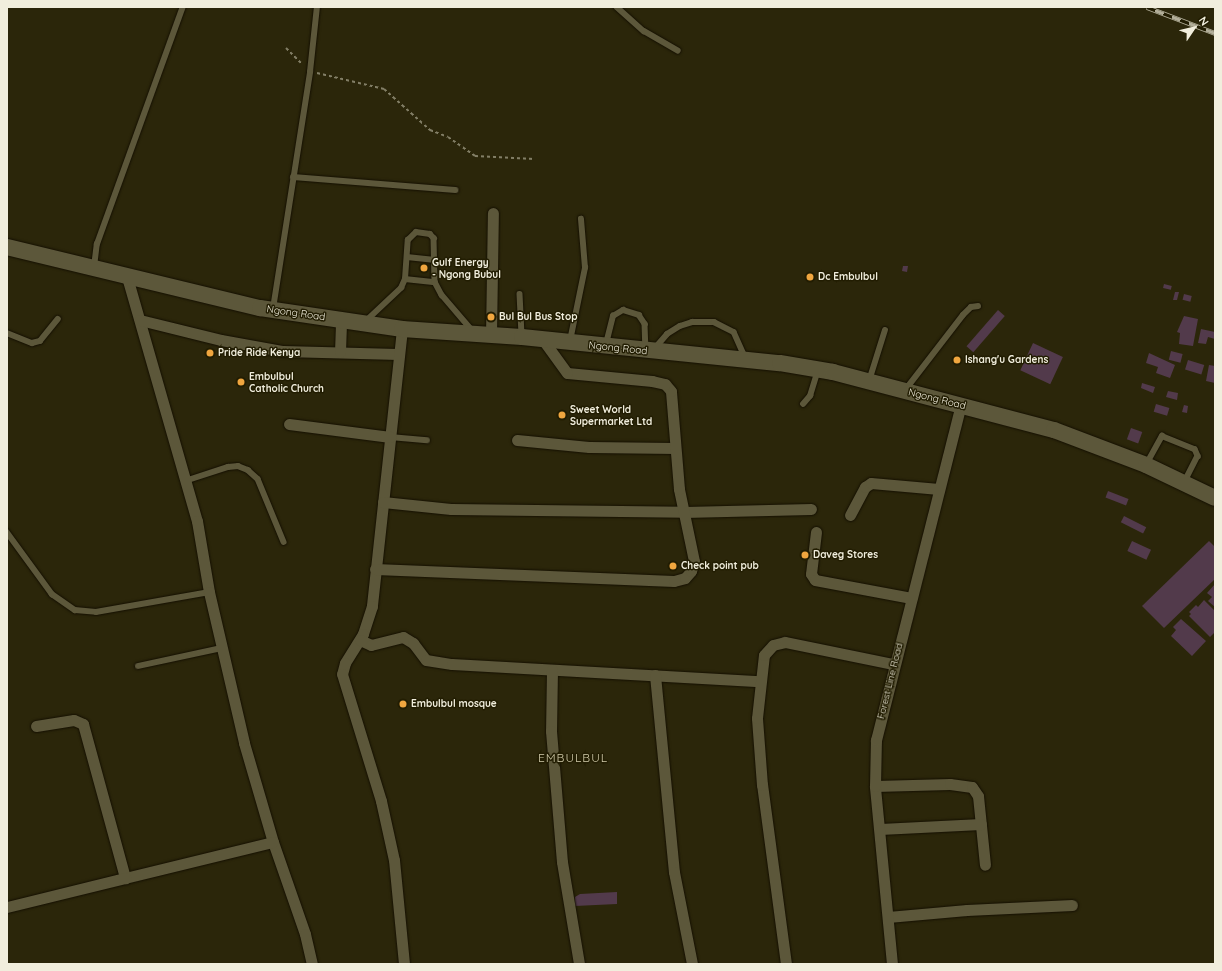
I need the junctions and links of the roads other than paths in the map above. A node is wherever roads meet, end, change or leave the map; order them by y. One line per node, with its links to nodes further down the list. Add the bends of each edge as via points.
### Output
1 (183, 7): 12 (lane, via 97,244)
2 (317, 7): 5 (lane, via 310,72)
3 (617, 7): 4 (lane, via 644,31)
4 (678, 51)
5 (293, 177): 6 (lane); 18 (lane)
6 (455, 190)
7 (493, 213): 26 (street)
8 (581, 219): 29 (lane, via 585,268)
9 (7, 247): 12 (main road, Ngong Road)
10 (407, 257): 11 (lane); 11 (lane, via 408,240 416,232 430,234 434,238); 14 (lane)
11 (435, 260): 15 (lane)
12 (94, 269): 13 (main road, Ngong Road)
13 (127, 277): 18 (main road, Ngong Road); 20 (street)
14 (406, 279): 15 (lane); 22 (lane, via 394,298)
15 (435, 282): 26 (lane, via 442,295)
16 (520, 294): 27 (lane)
17 (978, 306): 37 (lane, via 971,307)
18 (272, 310): 21 (main road, Ngong Road)
19 (58, 319): 25 (lane, via 40,341 32,343)
20 (140, 320): 32 (street, via 248,346 283,351); 46 (street)
21 (341, 320): 22 (main road, Ngong Road); 32 (street)
22 (364, 323): 23 (main road, Ngong Road)
23 (402, 329): 26 (main road, Ngong Road); 33 (street)
24 (885, 330): 36 (lane)
25 (7, 333)
26 (483, 334): 27 (main road, Ngong Road)
27 (522, 338): 28 (main road, Ngong Road)
28 (542, 340): 29 (main road, Ngong Road); 44 (street, via 567,373 665,384 671,391)
29 (570, 343): 30 (main road, Ngong Road)
30 (605, 347): 31 (main road, Ngong Road); 31 (lane, via 613,316 623,310 639,315 645,324)
31 (649, 351): 34 (main road, Ngong Road); 34 (lane, via 680,326 692,322 714,322 734,332)
32 (340, 352): 33 (street)
33 (398, 354): 41 (street)
34 (747, 361): 35 (main road, Ngong Road)
35 (818, 370): 36 (main road, Ngong Road); 38 (lane, via 810,396)
36 (869, 382): 37 (main road, Ngong Road)
37 (904, 390): 39 (main road, Ngong Road)
38 (803, 404)
39 (961, 405): 45 (main road, Ngong Road, via 1059,432); 48 (street, Forest Line Road)
40 (289, 424): 41 (street)
41 (390, 437): 42 (lane); 50 (street)
42 (427, 440)
43 (517, 440): 44 (street, via 589,447)
44 (675, 448): 52 (street)
45 (1146, 465): 47 (main road, Ngong Road); 47 (lane, via 1159,439 1167,436 1198,453)
46 (185, 481): 56 (lane, via 228,467 238,466 248,470 258,479); 58 (street, via 197,521)
47 (1185, 483): 49 (main road, Ngong Road)
48 (939, 488): 53 (street, via 871,483 865,487); 59 (street, Forest Line Road)
49 (1215, 498)
50 (383, 502): 52 (street, via 451,509); 57 (street)
51 (811, 509): 52 (street)
52 (684, 512): 57 (street, via 691,538 693,566 684,578 674,581)
53 (850, 515)
54 (7, 532): 58 (lane, via 52,594 75,610 96,612)
55 (816, 532): 59 (street, via 811,574 815,580)
56 (284, 542)
57 (375, 569): 60 (street, via 370,614)
58 (209, 592): 61 (street)
59 (911, 598): 62 (street, Forest Line Road)
60 (360, 640): 64 (street, via 371,645 403,637 412,642 426,660); 78 (street, via 345,663 342,674 381,801 394,860)
61 (222, 648): 63 (lane); 71 (street, via 244,742)
62 (893, 664): 66 (street, via 780,643 770,647 764,655); 68 (street, Forest Line Road, via 876,740)
63 (138, 666)
64 (552, 670): 65 (street); 79 (street, via 551,731 562,862)
65 (655, 675): 66 (street); 80 (street, via 674,872)
66 (760, 681): 81 (street, via 756,713 762,785)
67 (36, 726): 73 (street, via 74,720 83,724)
68 (876, 786): 69 (street, via 970,786 978,796); 70 (street, Forest Line Road)
69 (981, 824): 70 (street); 72 (street)
70 (880, 830): 76 (street, Forest Line Road)
71 (273, 842): 73 (street); 77 (street, via 305,934)
72 (985, 865)
73 (125, 878): 75 (street)
74 (1072, 905): 76 (street, via 967,910)
75 (7, 907)
76 (888, 918): 82 (street, Forest Line Road)
77 (312, 964)
78 (404, 964)
79 (579, 964)
80 (692, 964)
81 (786, 964)
82 (889, 964)

